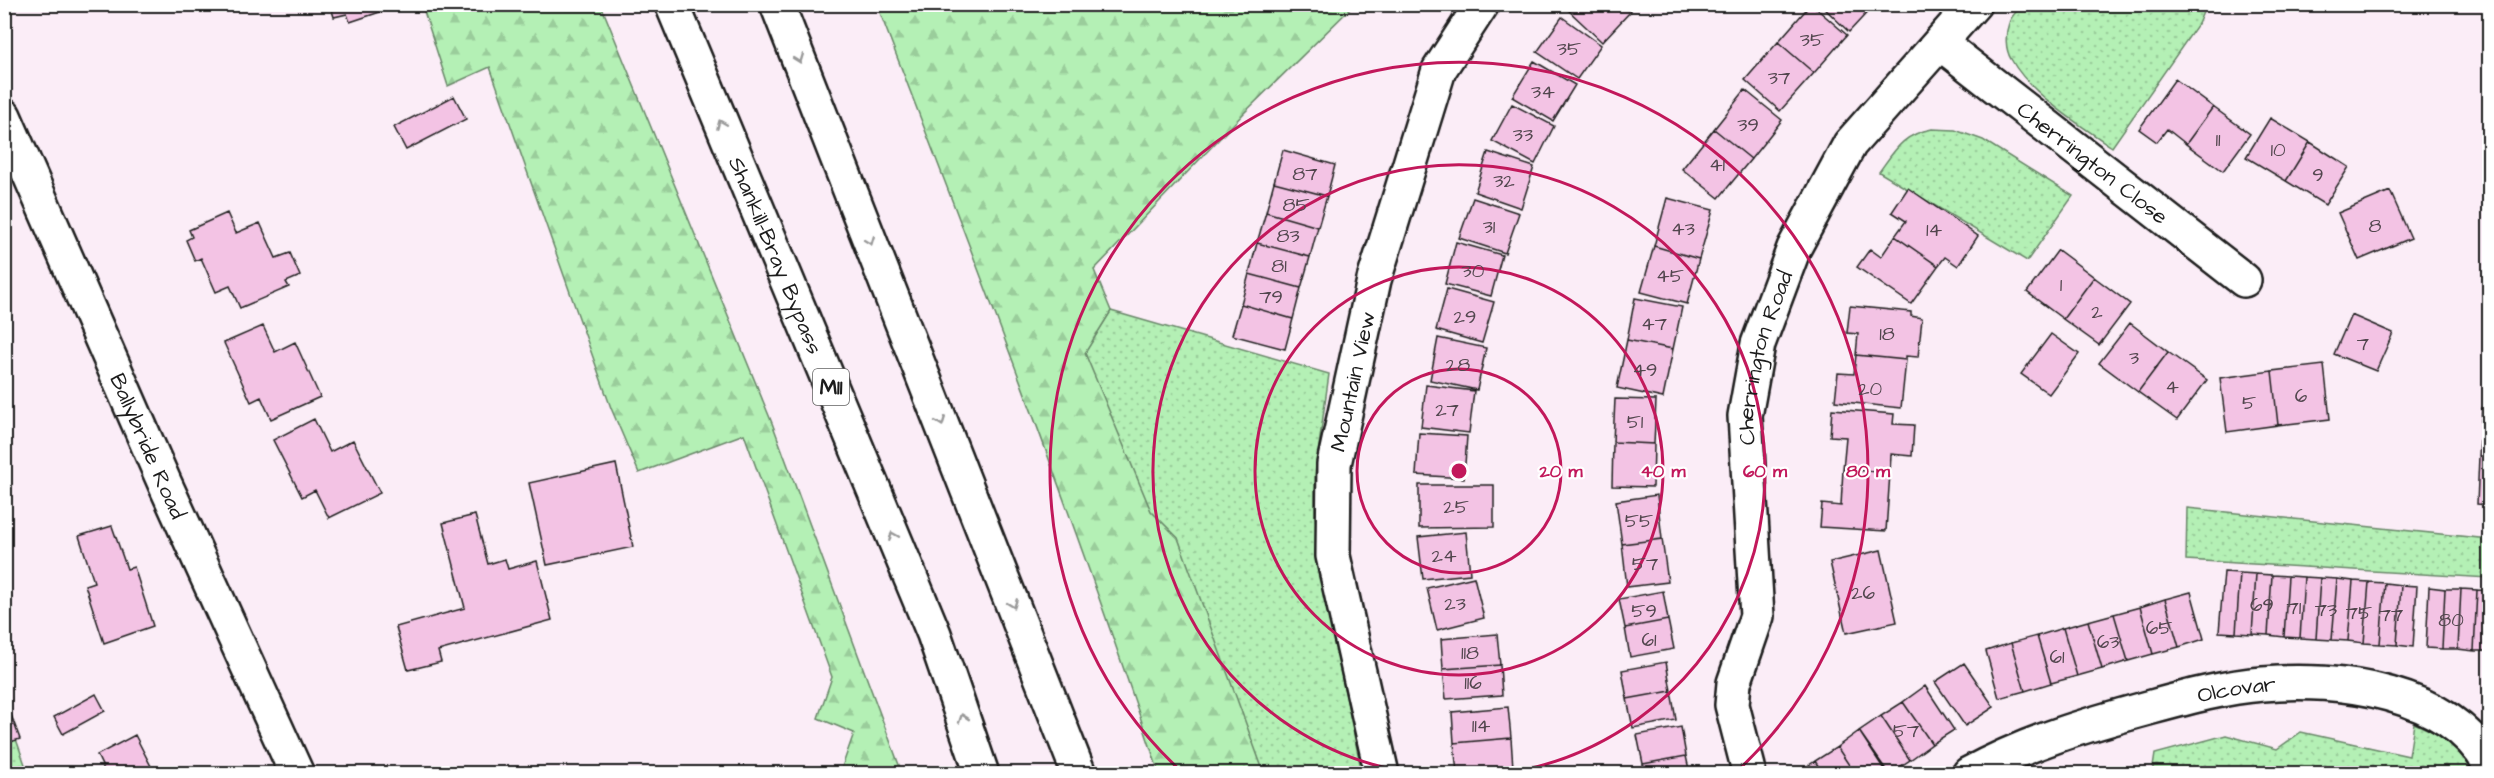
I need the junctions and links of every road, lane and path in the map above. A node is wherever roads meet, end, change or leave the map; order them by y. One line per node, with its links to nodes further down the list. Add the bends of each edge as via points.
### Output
1 (672, 4): 11 (main road, Shankill-Bray Bypass / M11, one-way to 1, via 934,634)
2 (777, 4): 12 (main road, one-way to 12)
3 (1482, 4): 13 (main road, Mountain View, via 1439,70 1374,280 1334,464 1333,556)
4 (1974, 4): 5 (main road, Cherrington Road)
5 (1940, 43): 7 (main road, Cherrington Close); 9 (main road, Cherrington Road, via 1850,144 1794,248 1758,344 1745,416 1757,616 1734,683 1732,705)
6 (4, 116): 10 (main road, Ballybride Road)
7 (2244, 280)
8 (2490, 765): 14 (main road, Olcovar, via 2481,750 2451,722 2412,701 2344,684 2263,684 2209,692 2087,725 2000,757)
9 (1748, 767)
10 (297, 774)
11 (982, 774)
12 (1079, 774)
13 (1382, 774)
14 (1969, 774)

